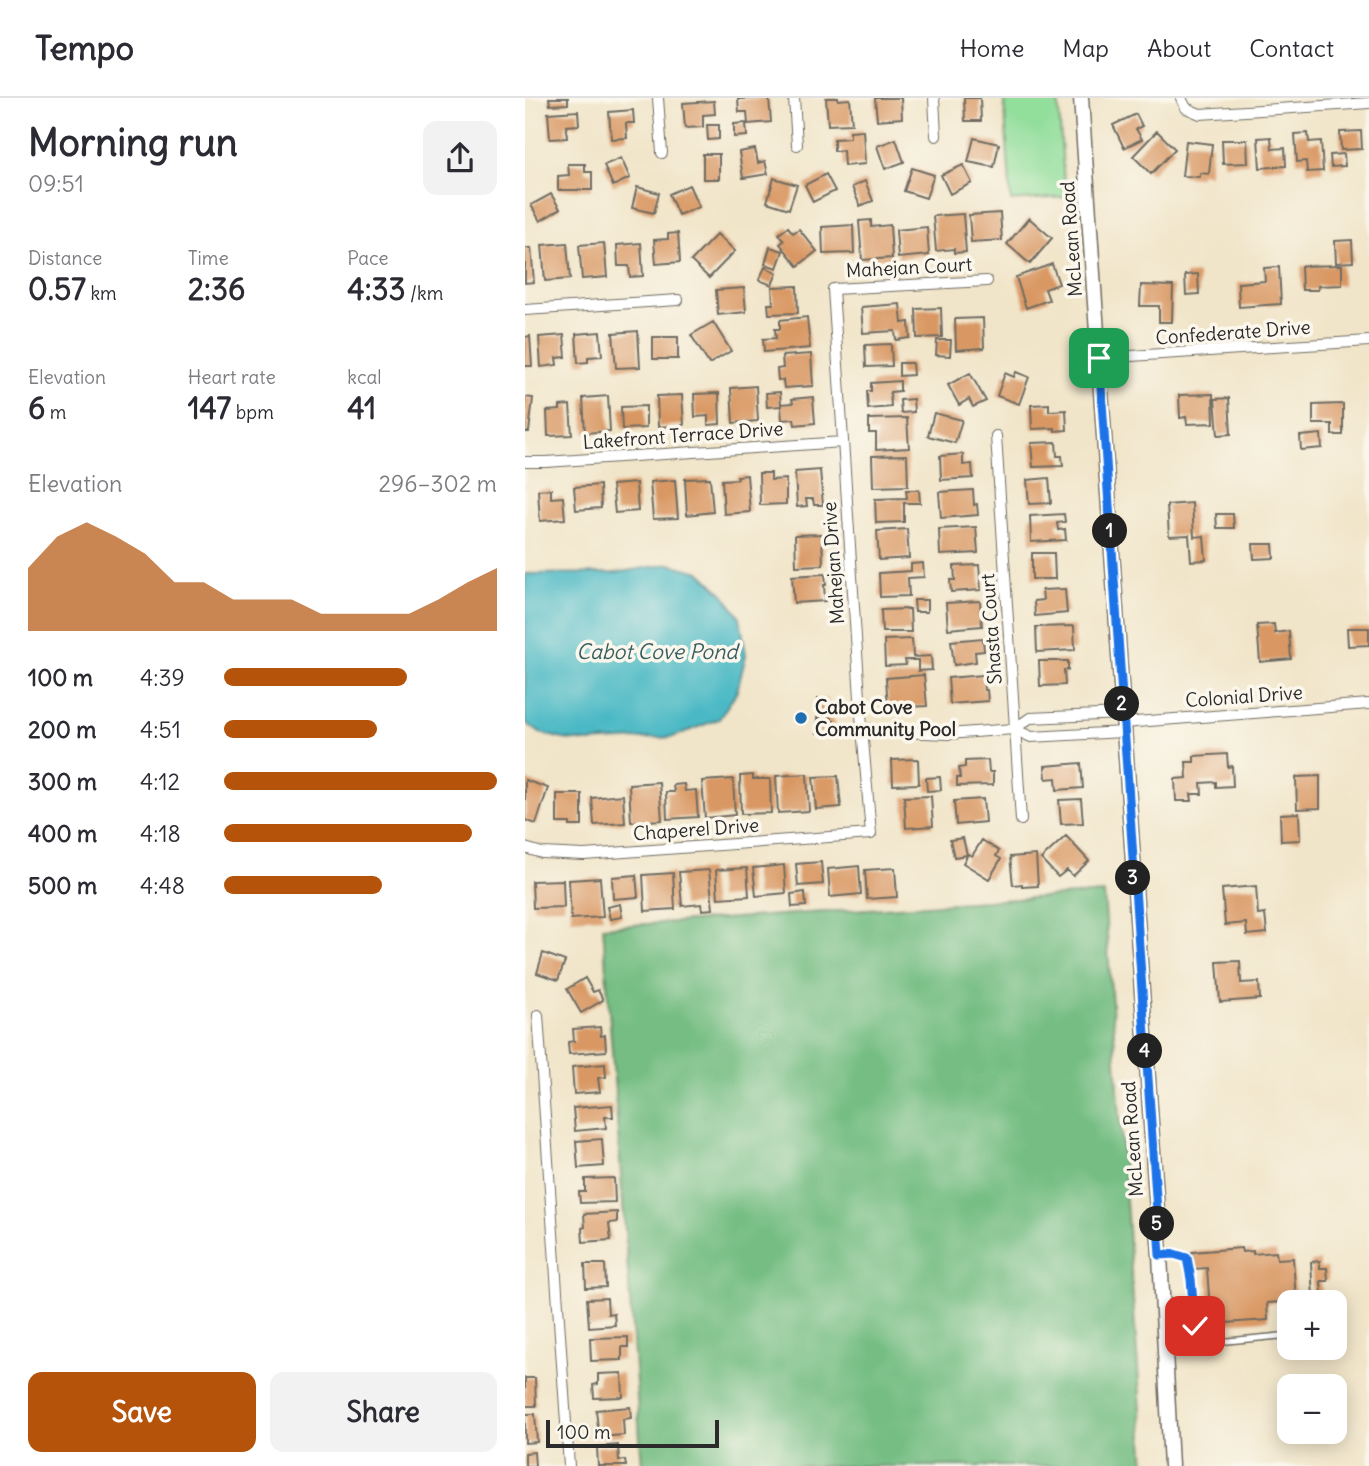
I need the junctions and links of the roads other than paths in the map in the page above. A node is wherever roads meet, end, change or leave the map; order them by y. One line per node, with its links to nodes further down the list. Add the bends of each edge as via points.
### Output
1 (658, 98): 10 (street)
2 (794, 98): 9 (street)
3 (934, 98): 8 (street)
4 (1081, 98): 16 (street, McLean Road)
5 (1181, 98): 6 (street, via 1186,108 1200,114)
6 (1312, 103): 7 (street)
7 (1369, 103)
8 (936, 136)
9 (797, 145)
10 (662, 153)
11 (987, 281): 12 (street, Mahejan Court)
12 (832, 289): 18 (street, Mahejan Drive)
13 (678, 300): 14 (street)
14 (525, 310)
15 (1369, 341): 16 (street, Confederate Drive)
16 (1099, 358): 21 (street, McLean Road)
17 (996, 436): 23 (street, Shasta Court)
18 (843, 442): 19 (street, Lakefront Terrace Drive); 22 (street, Mahejan Drive)
19 (525, 462)
20 (1369, 704): 21 (street, Colonial Drive)
21 (1123, 723): 23 (street, via 1031,737); 23 (street, via 1030,718); 28 (street, McLean Road)
22 (862, 728): 23 (street, via 948,734); 25 (street, Mahejan Drive)
23 (1014, 729): 24 (street, Shasta Court)
24 (1021, 820)
25 (871, 834): 26 (street, Chaperel Drive, via 584,855)
26 (525, 848)
27 (538, 1015): 34 (street)
28 (1160, 1255): 29 (lane, via 1187,1258); 30 (street, McLean Road)
29 (1194, 1317): 30 (lane); 32 (lane)
30 (1164, 1319): 33 (street, McLean Road)
31 (1277, 1336): 32 (lane)
32 (1197, 1344): 33 (lane)
33 (1165, 1347): 35 (street, McLean Road)
34 (569, 1466)
35 (1171, 1466)

